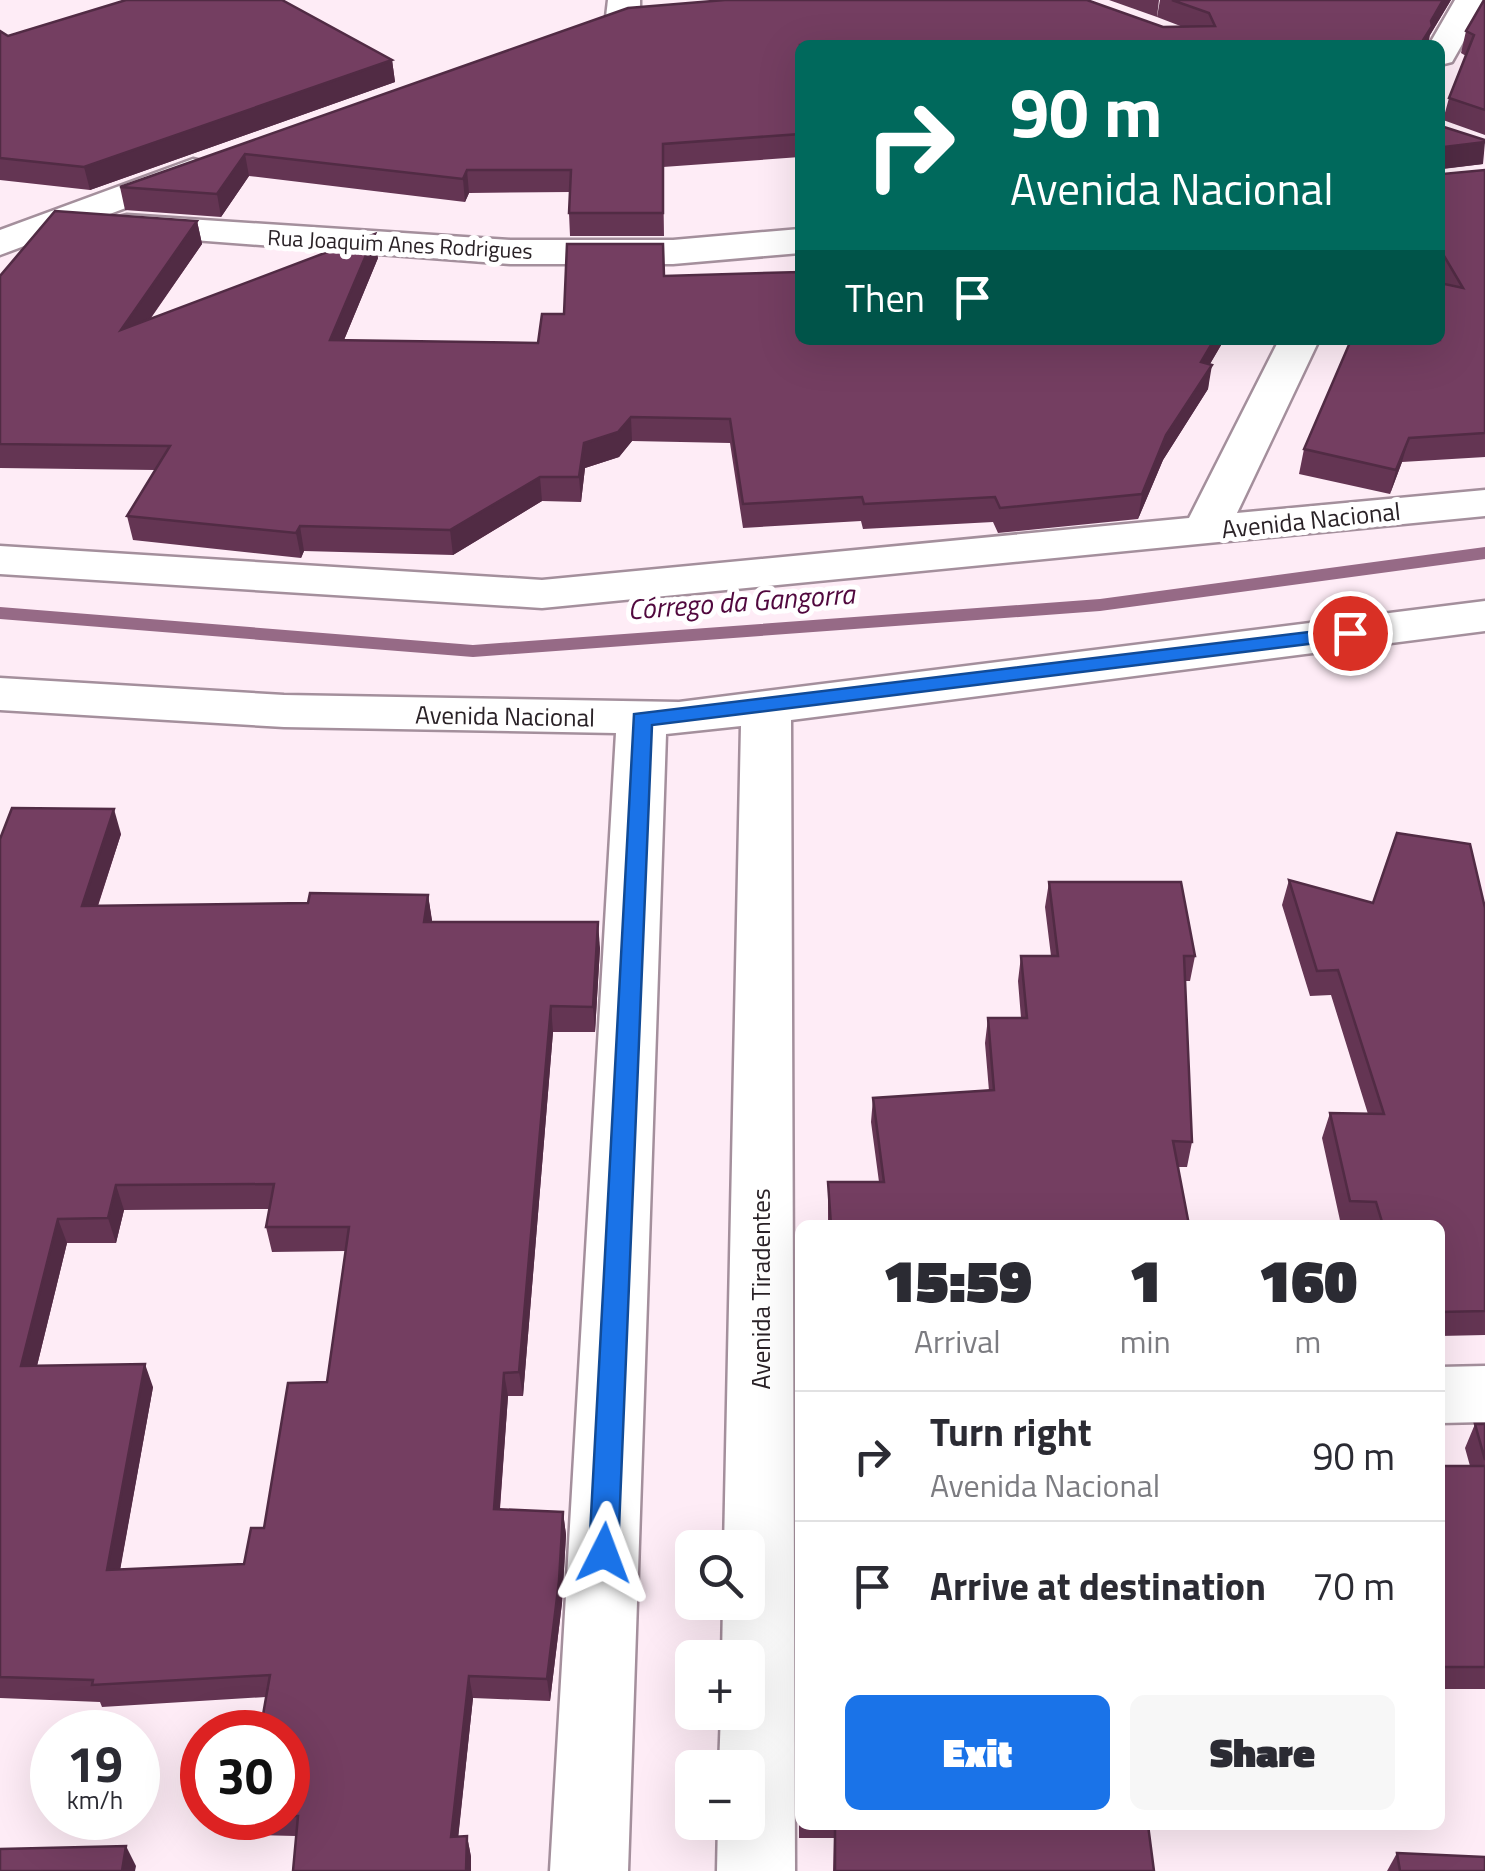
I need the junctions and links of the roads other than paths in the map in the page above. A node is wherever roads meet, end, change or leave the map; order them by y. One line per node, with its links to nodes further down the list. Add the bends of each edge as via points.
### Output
1 (1471, 0): 4 (street)
2 (662, 14): 3 (street)
3 (612, 15)
4 (1445, 46)
5 (216, 162): 7 (street)
6 (0, 213): 7 (street, Rua Joaquim Anes Rodrigues)
7 (52, 220): 8 (street, Rua Joaquim Anes Rodrigues, via 510,252 672,252); 9 (street)
8 (795, 241)
9 (0, 243)
10 (1297, 345): 12 (street)
11 (1485, 502): 12 (street, Avenida Nacional)
12 (1206, 530): 13 (street, Avenida Nacional, via 542,594)
13 (0, 560)
14 (1485, 616): 16 (street, Avenida Nacional)
15 (0, 694): 17 (street, Avenida Nacional, via 284,712)
16 (766, 706): 17 (street, Avenida Nacional); 20 (street, Avenida Tiradentes)
17 (642, 719): 21 (street)
18 (1485, 1394): 19 (street)
19 (1445, 1395)
20 (780, 1420): 22 (street, Avenida Tiradentes)
21 (589, 1871)
22 (756, 1871)

